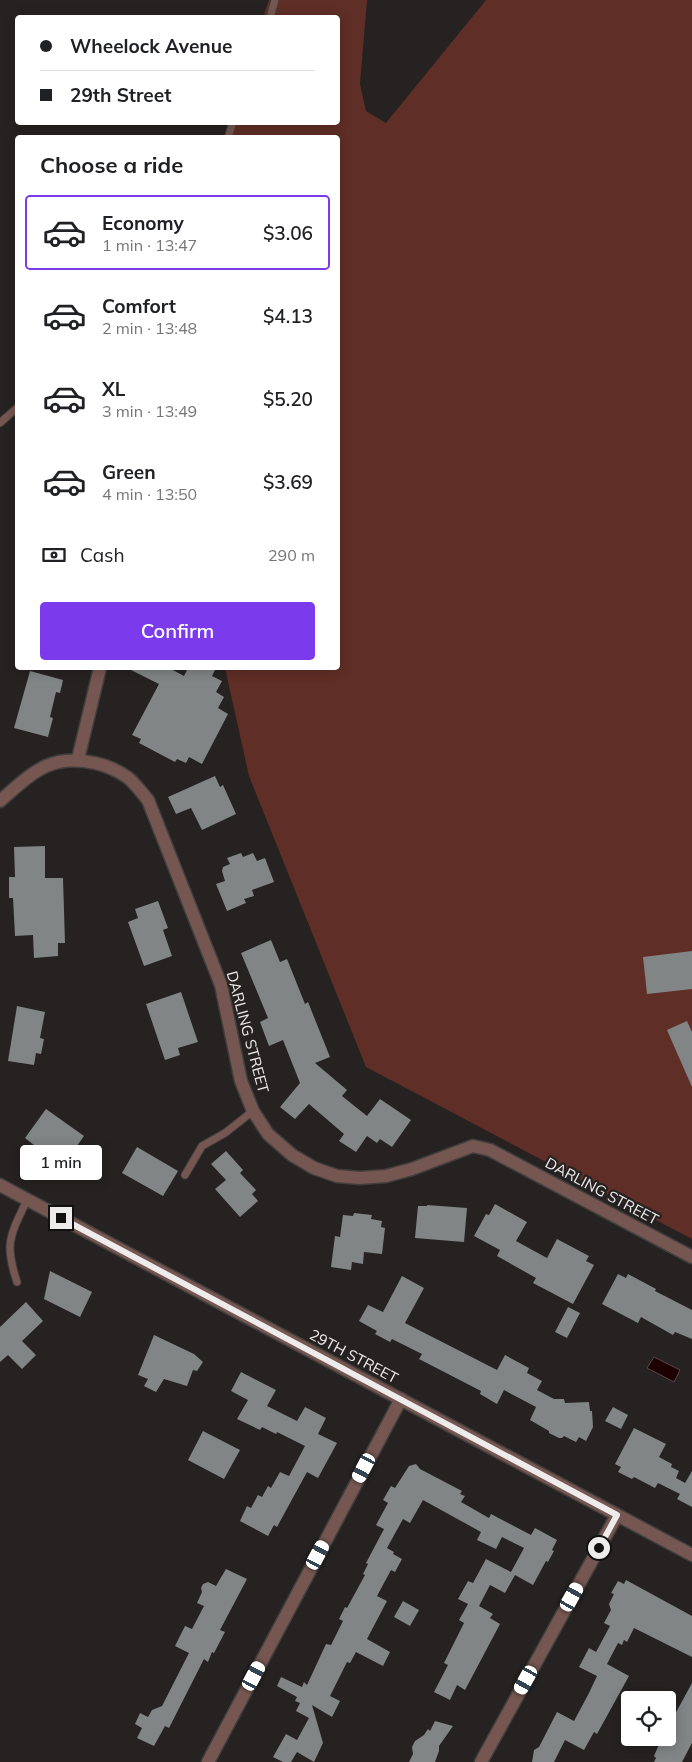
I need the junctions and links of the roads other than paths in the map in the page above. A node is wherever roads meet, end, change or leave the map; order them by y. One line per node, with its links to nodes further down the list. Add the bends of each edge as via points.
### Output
1 (275, 0): 2 (lane)
2 (271, 15)
3 (15, 410): 4 (lane)
4 (0, 423)
5 (100, 670): 6 (street)
6 (78, 759): 7 (street, DARLING STREET, via 54,762 38,770); 8 (street, DARLING STREET, via 102,765 126,777 148,800 221,985 241,1081)
7 (0, 800)
8 (253, 1111): 9 (lane, via 202,1146); 12 (street, DARLING STREET, via 268,1134 292,1155 337,1176 386,1176 473,1146 490,1150)
9 (185, 1175)
10 (0, 1185): 11 (street, 29TH STREET)
11 (27, 1200): 13 (lane, via 9,1242 10,1263); 14 (street, 29TH STREET)
12 (692, 1257)
13 (16, 1282)
14 (401, 1399): 15 (street, 29TH STREET); 17 (street)
15 (617, 1515): 16 (street, 29TH STREET); 18 (street)
16 (692, 1555)
17 (208, 1762)
18 (481, 1762)

